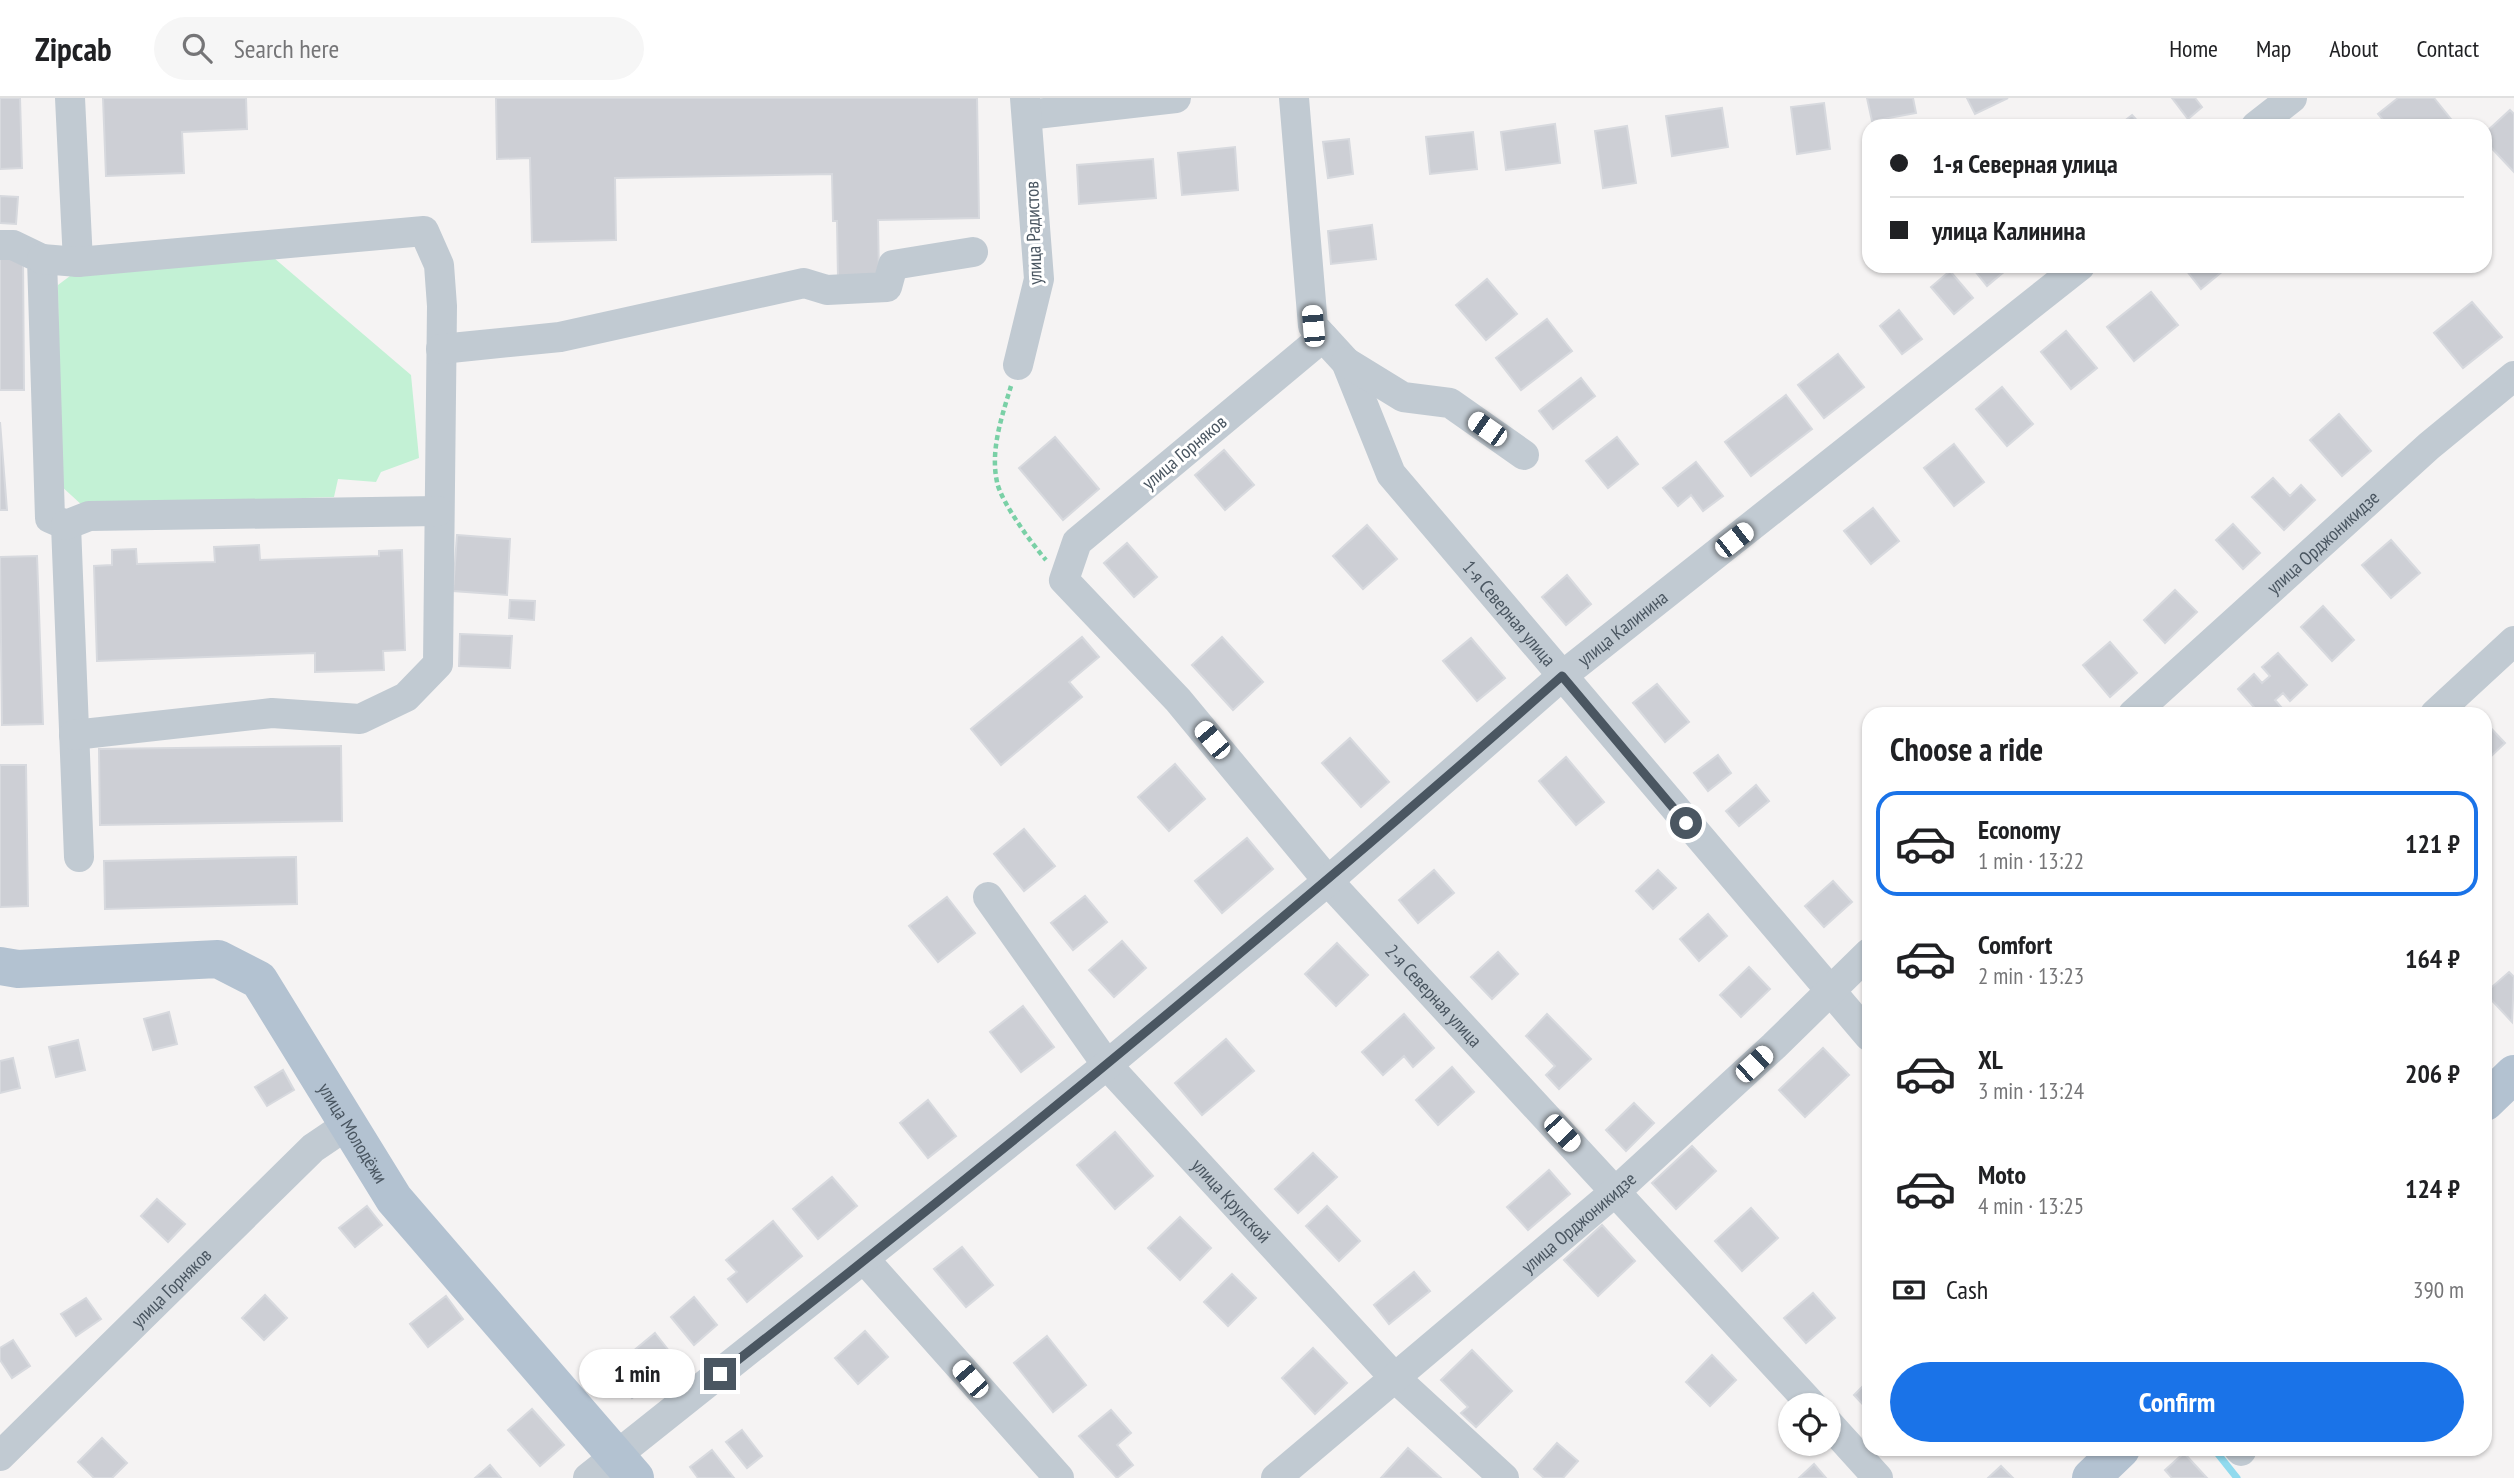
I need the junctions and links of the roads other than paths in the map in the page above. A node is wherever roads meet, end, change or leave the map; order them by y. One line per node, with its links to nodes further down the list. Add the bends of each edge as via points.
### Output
1 (70, 98): 10 (street)
2 (1177, 98): 5 (street)
3 (1294, 98): 12 (street, 1-я Северная улица, via 1313,326)
4 (2292, 98): 6 (street)
5 (1026, 106): 15 (street, улица Радистов, via 1039,279)
6 (2265, 119)
7 (0, 245): 9 (street, via 13,245)
8 (974, 252): 13 (street, via 893,265 887,287 827,289 804,283 560,337)
9 (42, 259): 10 (street); 19 (street, via 50,518)
10 (78, 262): 13 (street, via 424,231 439,265)
11 (2071, 273): 22 (street, улица Калинина)
12 (1323, 337): 14 (street, 1-я Северная улица); 20 (street, улица Горняков, via 1077,542)
13 (441, 349): 18 (street)
14 (1346, 362): 17 (street, 1-я Северная улица, via 1403,397 1450,403); 22 (street, 1-я Северная улица, via 1391,474)
15 (1018, 365)
16 (2514, 376): 23 (street, улица Орджоникидзе)
17 (1524, 455)
18 (438, 511): 19 (street, via 89,516); 25 (street, via 438,664 405,697 360,719 272,713)
19 (66, 526): 25 (street)
20 (1064, 580): 27 (street, 2-я Северная улица, via 1178,700)
21 (2514, 641): 24 (street)
22 (1562, 676): 27 (street, улица Калинина); 31 (street, 1-я Северная улица)
23 (2141, 707)
24 (2443, 707)
25 (74, 735): 26 (street)
26 (79, 857)
27 (1328, 881): 33 (street, улица Калинина); 37 (street, 2-я Северная улица)
28 (988, 897): 33 (street, улица Крупской)
29 (1862, 959): 31 (street, улица Орджоникидзе)
30 (0, 965): 36 (main road, улица Молодёжи, via 18,969 218,959 259,979)
31 (1827, 990): 32 (street, 1-я Северная улица); 37 (street, улица Орджоникидзе)
32 (1862, 1028)
33 (1107, 1065): 38 (street, улица Калинина); 39 (street, улица Крупской)
34 (2514, 1074): 35 (main road)
35 (2492, 1095)
36 (347, 1125): 42 (street, улица Горняков, via 313,1148); 44 (main road, улица Молодёжи, via 394,1199)
37 (1616, 1191): 39 (street, улица Орджоникидзе); 40 (street, 2-я Северная улица)
38 (865, 1260): 44 (street, улица Калинина); 45 (street)
39 (1394, 1376): 46 (street, улица Орджоникидзе); 47 (street, улица Крупской)
40 (1801, 1393)
41 (1841, 1437): 48 (street)
42 (0, 1456)
43 (2114, 1456): 49 (main road)
44 (613, 1471)
45 (1059, 1478)
46 (1276, 1478)
47 (1504, 1478)
48 (1878, 1478)
49 (2091, 1478)

